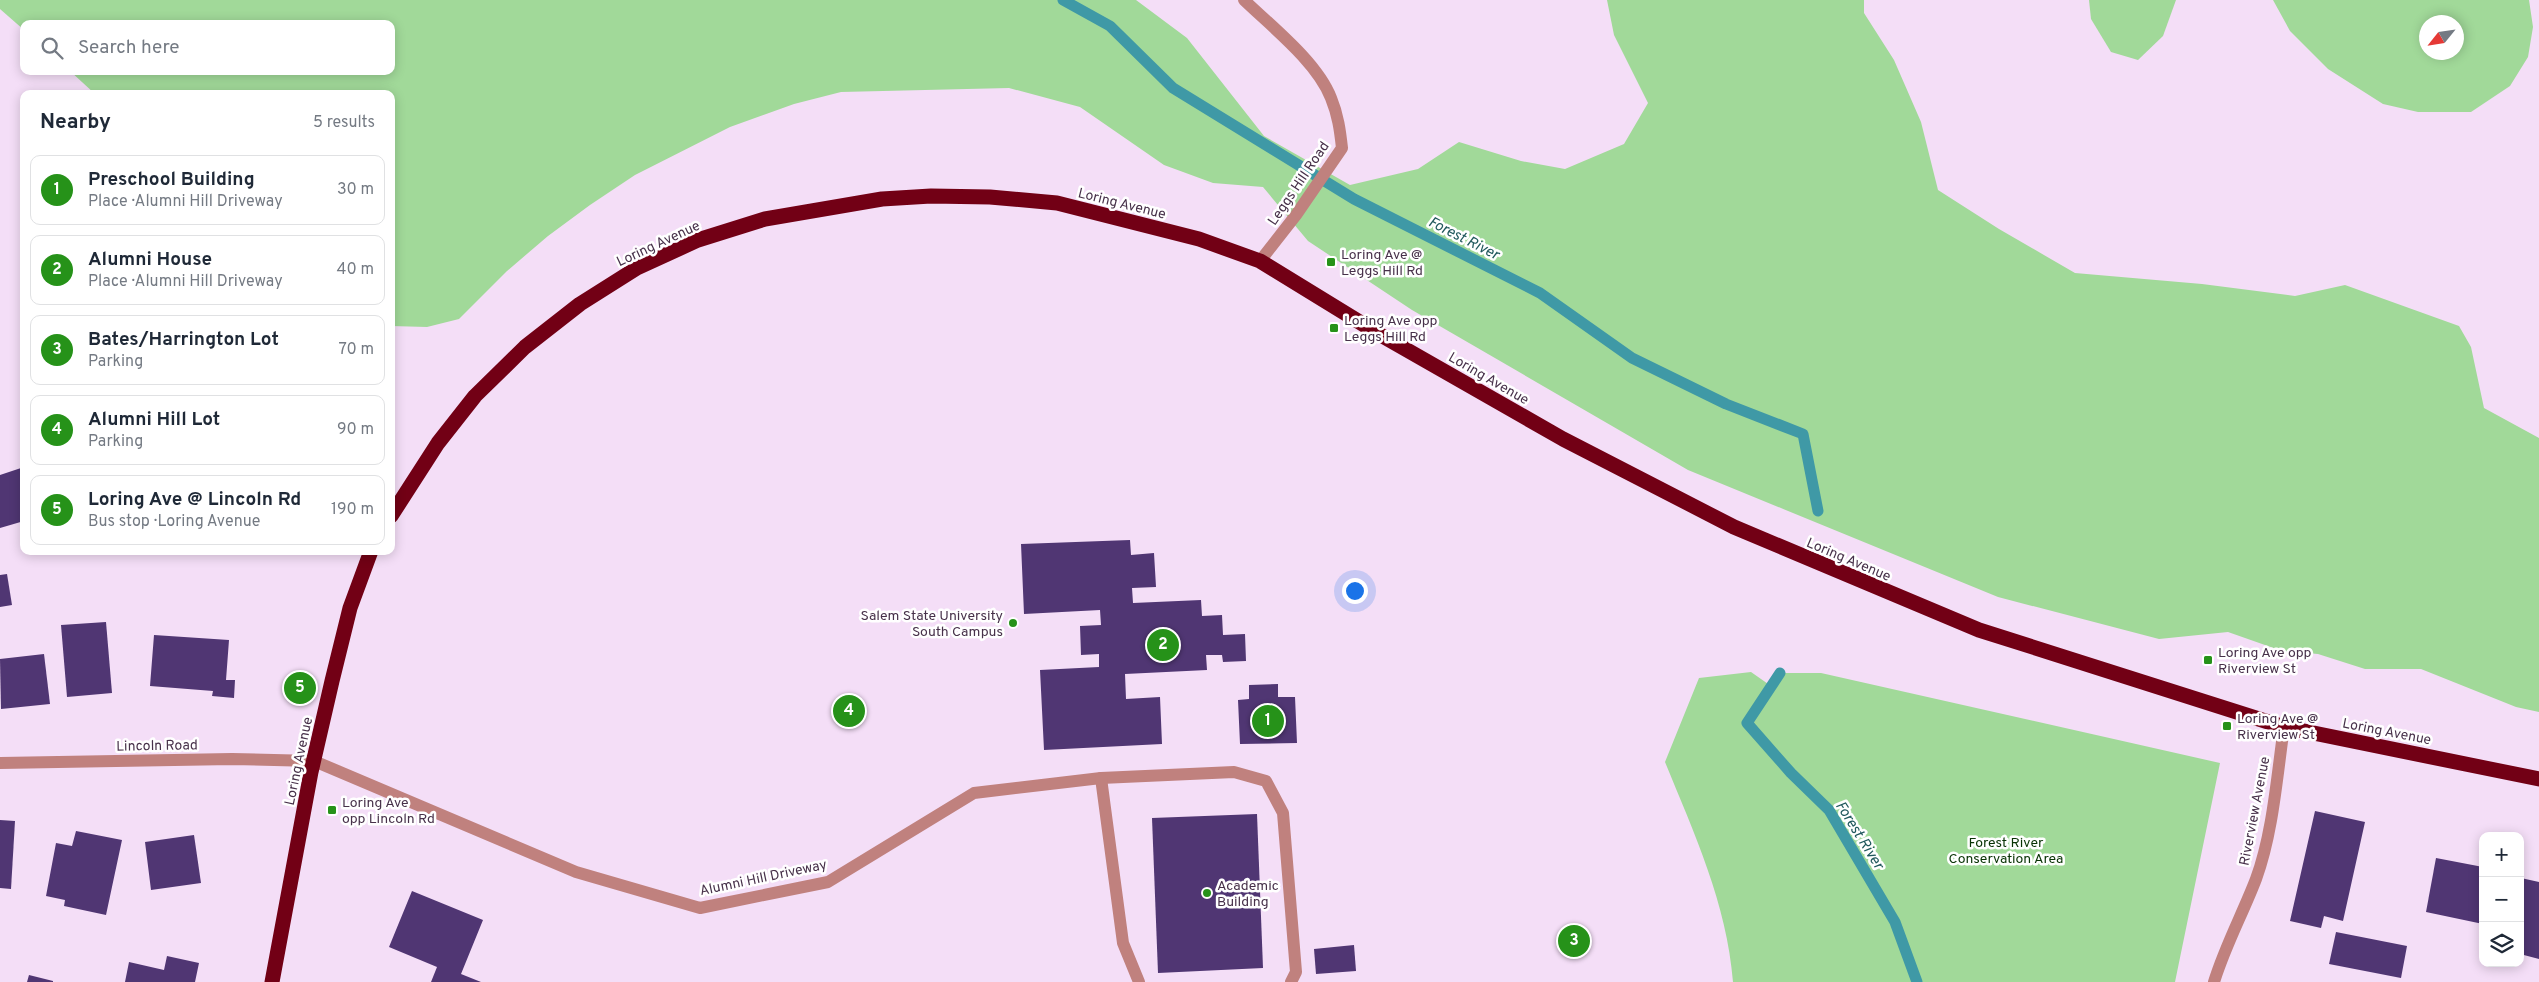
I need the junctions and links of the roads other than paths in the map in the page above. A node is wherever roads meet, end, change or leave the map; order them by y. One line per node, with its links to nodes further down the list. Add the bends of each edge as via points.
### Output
1 (1244, 0): 2 (street, Leggs Hill Road, via 1318,74 1331,96 1339,120 1342,148)
2 (1260, 261): 3 (highway, Loring Avenue, via 1199,239 1057,203 999,198 931,196 882,199 765,219 698,240 637,268 580,304 526,347 475,396 438,443); 5 (highway, Loring Avenue, via 1379,334 1563,439 1734,527 1979,630)
3 (395, 510)
4 (370, 555): 6 (highway, Loring Avenue, via 350,608)
5 (2284, 727): 9 (highway, Loring Avenue); 13 (street, Riverview Avenue, via 2272,810 2256,878)
6 (314, 761): 7 (street, Lincoln Road, via 232,759); 8 (street, Alumni Hill Driveway, via 576,872 700,908 828,882 974,793); 10 (highway, Loring Avenue)
7 (0, 763)
8 (1101, 778): 11 (street, via 1123,943); 12 (street, Alumni Hill Driveway, via 1234,772 1266,781 1283,813 1296,972)
9 (2539, 779)
10 (272, 982)
11 (1139, 982)
12 (1290, 982)
13 (2214, 982)

